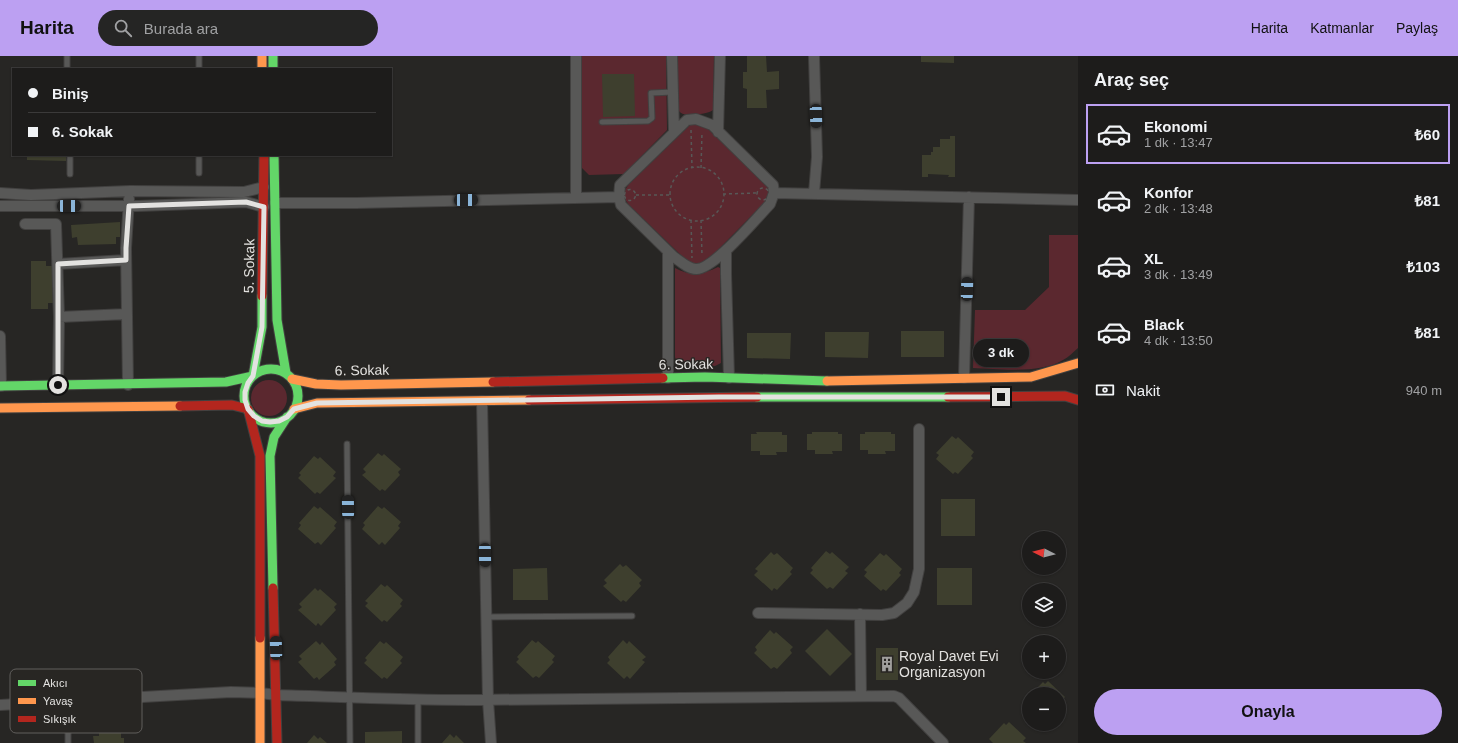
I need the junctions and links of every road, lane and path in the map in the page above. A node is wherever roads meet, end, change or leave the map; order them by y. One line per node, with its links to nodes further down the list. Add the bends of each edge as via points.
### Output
1 (67, 56): 9 (lane)
2 (199, 56): 10 (lane)
3 (262, 56): 11 (street)
4 (273, 56): 12 (street)
5 (576, 56): 38 (street)
6 (672, 56): 13 (street)
7 (720, 56): 18 (street)
8 (814, 56): 30 (street, via 817,157)
9 (67, 68)
10 (199, 68)
11 (262, 68)
12 (273, 68)
13 (673, 92): 16 (lane, via 651,93 652,118 648,121); 17 (street)
14 (691, 119): 15 (street); 17 (street); 23 (path)
15 (702, 121): 18 (street, via 712,125); 24 (path)
16 (602, 122)
17 (674, 132): 36 (street, via 620,185)
18 (718, 132): 29 (street, via 773,185)
19 (70, 156): 26 (lane)
20 (199, 156): 25 (lane)
21 (264, 156): 27 (street, 5. Sokak)
22 (274, 156): 40 (street, 5. Sokak)
23 (692, 168): 24 (path); 35 (path, via 677,176 672,183)
24 (701, 168): 32 (path, via 716,175)
25 (199, 173)
26 (70, 174)
27 (264, 187): 28 (street, via 244,192); 43 (street, 5. Sokak)
28 (130, 192): 31 (street); 42 (street)
29 (774, 193): 30 (street); 47 (street, via 770,204)
30 (814, 193): 37 (street)
31 (0, 194)
32 (723, 194): 33 (path); 45 (path, via 720,208 714,215)
33 (757, 194)
34 (636, 195): 34 (path, via 630,190 625,192 624,196 631,201); 35 (path)
35 (670, 195): 44 (path, via 676,212)
36 (619, 197): 38 (street); 48 (street, via 621,205)
37 (969, 197): 39 (street); 61 (street)
38 (576, 198): 40 (street)
39 (1078, 200)
40 (275, 203): 58 (street, 5. Sokak, via 277,320)
41 (0, 206): 42 (street)
42 (129, 206): 43 (street, via 246,202); 49 (street)
43 (264, 207): 57 (street, 5. Sokak, via 262,327)
44 (691, 220): 45 (path); 51 (path)
45 (701, 220): 52 (path)
46 (25, 224): 50 (street, via 56,224)
47 (726, 250): 52 (street); 60 (street)
48 (668, 252): 51 (street); 59 (street)
49 (126, 260): 50 (street); 53 (street)
50 (58, 264): 54 (street)
51 (692, 268): 52 (street)
52 (703, 268)
53 (127, 314): 54 (street); 63 (street)
54 (58, 317): 62 (street)
55 (0, 336): 64 (street)
56 (1078, 362): 61 (street, 6. Sokak, via 1031,377)
57 (253, 376): 58 (street, via 261,371 278,369); 63 (street, via 226,382); 68 (street, via 245,392)
58 (289, 376): 59 (street, 6. Sokak, via 316,384 341,385); 69 (street, via 296,386 298,395)
59 (668, 378): 60 (street, 6. Sokak)
60 (729, 378): 61 (street, 6. Sokak, via 819,381)
61 (964, 378)
62 (58, 385): 63 (street); 64 (street)
63 (128, 385)
64 (1, 386)
65 (1078, 400): 66 (street, via 1065,396)
66 (482, 401): 69 (street, via 317,403); 76 (street)
67 (0, 408): 68 (street, via 232,406)
68 (248, 409): 70 (street, via 262,421 279,421); 77 (street, via 260,456)
69 (294, 409): 70 (street)
70 (287, 417): 78 (street, via 274,437 270,456)
71 (919, 429): 74 (street, via 919,569 914,592 907,603 894,613)
72 (347, 444): 81 (lane)
73 (758, 613): 74 (street)
74 (860, 614): 79 (street)
75 (632, 616): 76 (lane)
76 (486, 617): 83 (street)
77 (260, 692): 78 (street); 80 (street); 86 (street)
78 (277, 695): 81 (street); 87 (street)
79 (860, 696): 83 (street); 91 (street, via 899,698)
80 (142, 697)
81 (350, 697): 82 (street); 88 (lane)
82 (418, 699): 83 (street); 89 (lane)
83 (488, 700): 90 (street)
84 (10, 704): 85 (street)
85 (0, 705)
86 (260, 743)
87 (278, 743)
88 (350, 743)
89 (418, 743)
90 (491, 743)
91 (943, 743)

